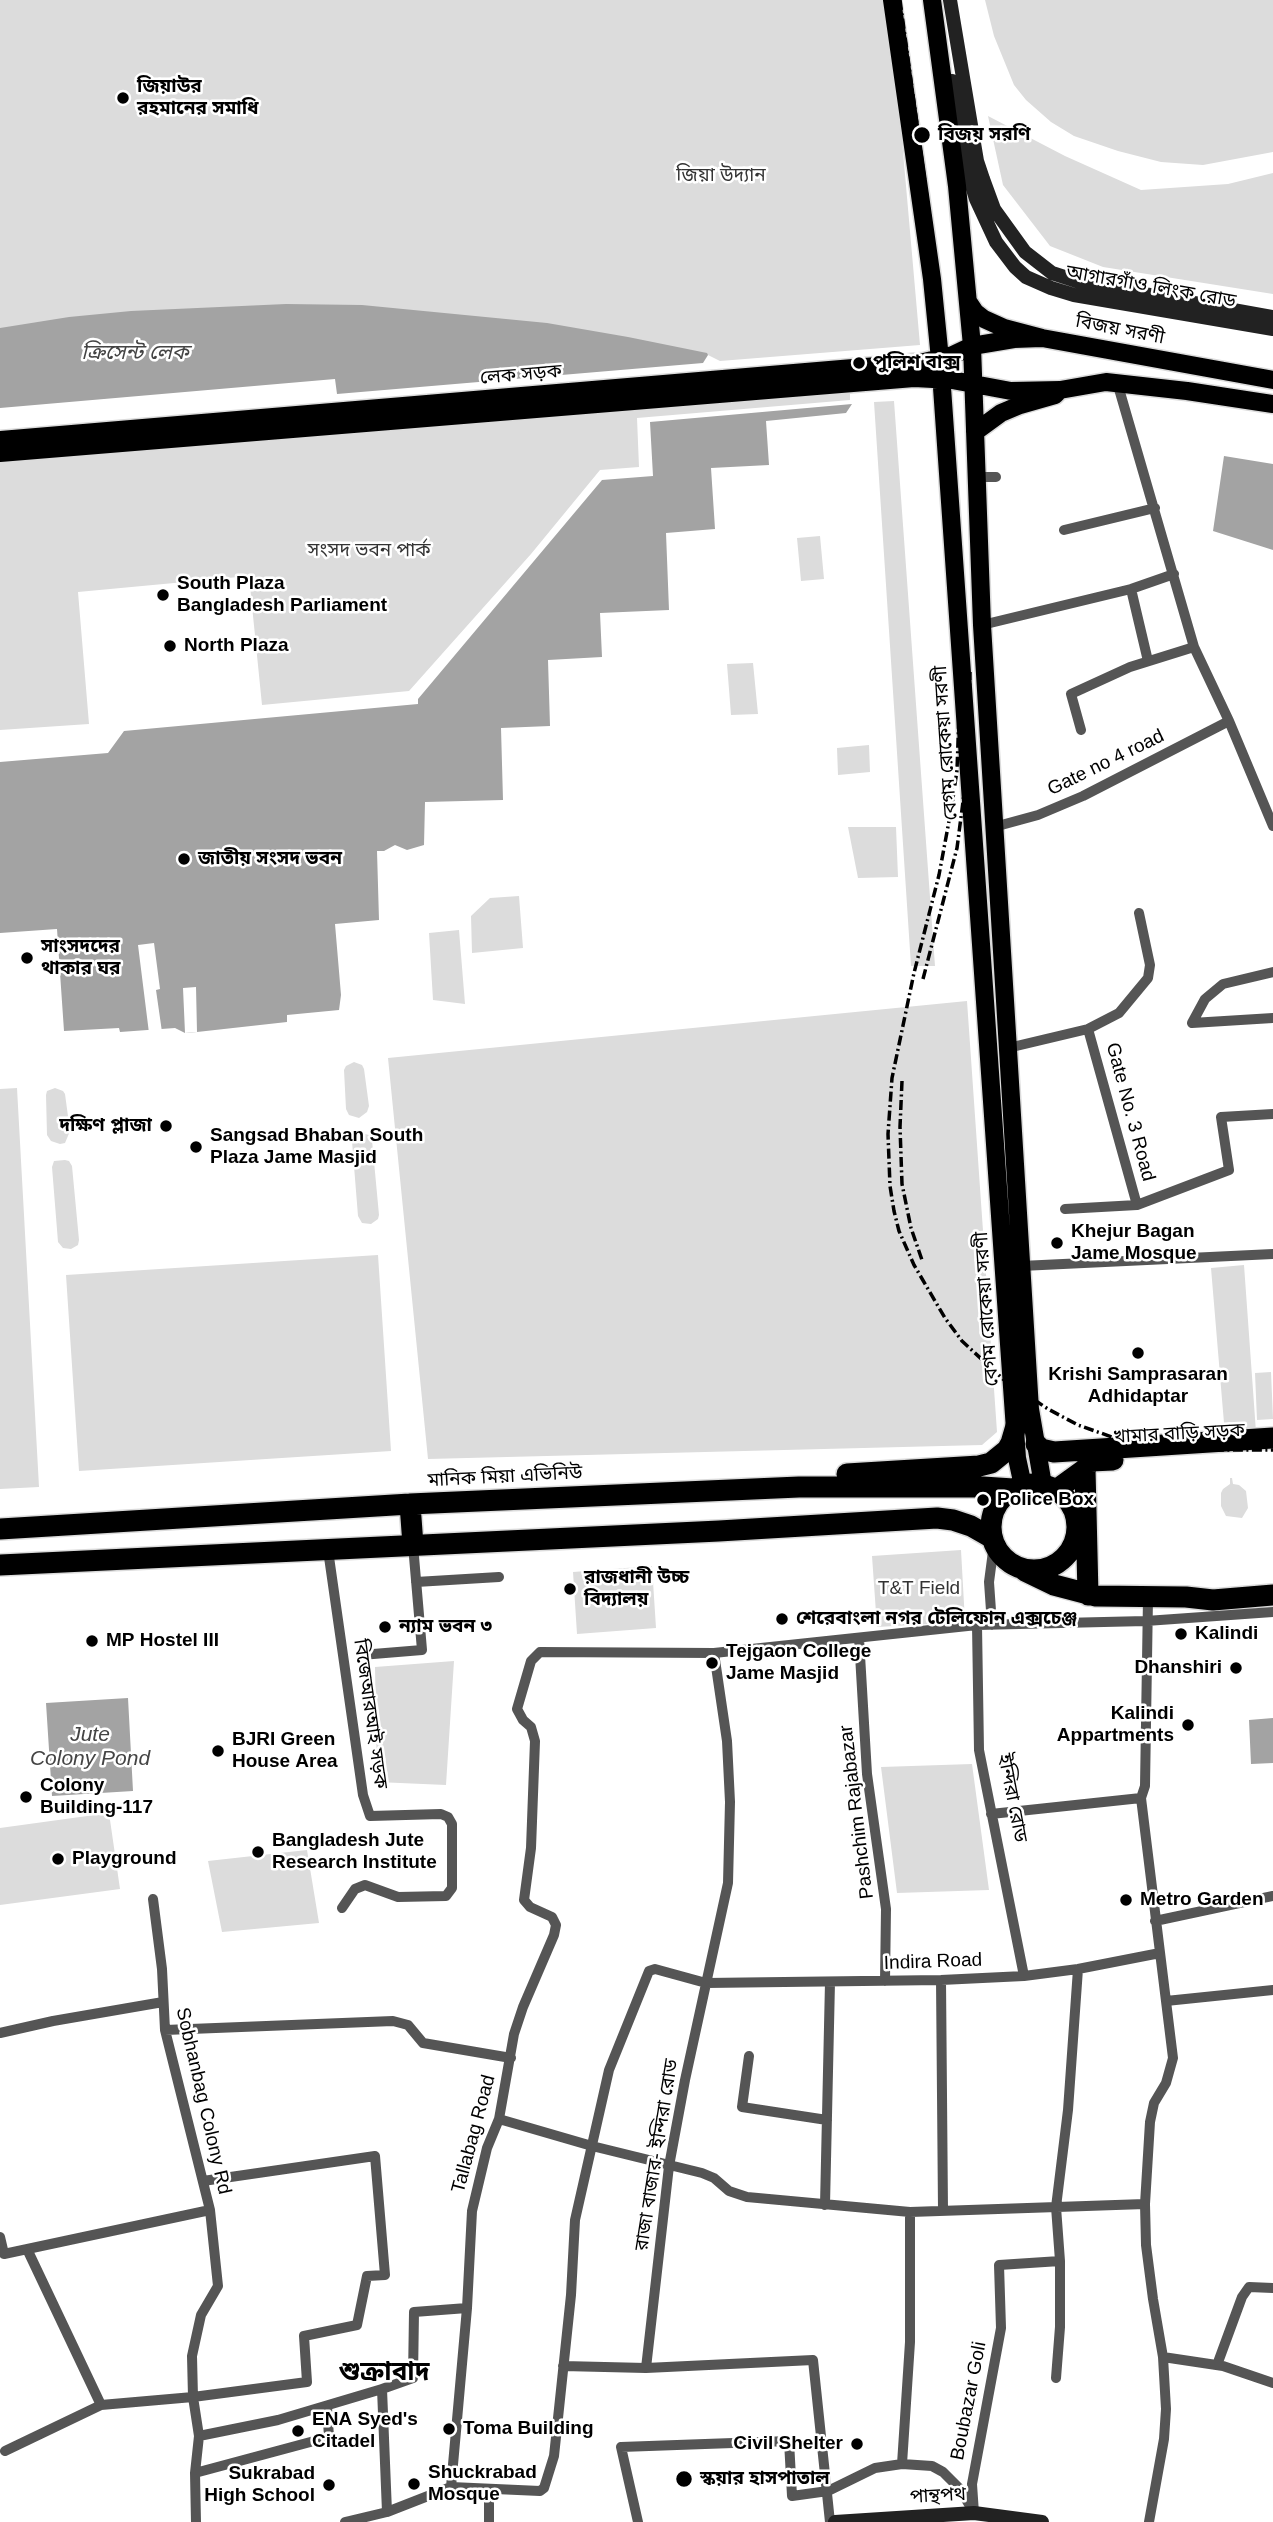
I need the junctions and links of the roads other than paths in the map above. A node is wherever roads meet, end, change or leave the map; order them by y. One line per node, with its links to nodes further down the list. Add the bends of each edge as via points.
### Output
1 (892, 0): 12 (main road, বেগম রোকেয়া সরণী)
2 (932, 0): 7 (main road, বেগম রোকেয়া সরণী)
3 (940, 0): 6 (main road, আগারগাঁও লিংক রোড, via 968,177 986,224)
4 (950, 0): 5 (main road, আগারগাঁও লিংক রোড, via 983,179 994,209)
5 (1025, 252): 6 (main road); 8 (main road, আগারগাঁও লিংক রোড, via 1052,273 1083,282)
6 (1010, 261): 9 (main road, আগারগাঁও লিংক রোড, via 1026,276 1062,292)
7 (969, 303): 10 (main road, বিজয় সরণী, via 984,319); 11 (main road, বেগম রোকেয়া সরণী)
8 (1273, 317)
9 (1273, 329)
10 (1042, 338): 11 (main road, লেক সড়ক); 14 (main road, বিজয় সরণী)
11 (972, 346): 12 (main road, লেক সড়ক); 16 (main road, বেগম রোকেয়া সরণী)
12 (940, 359): 13 (main road, বেগম রোকেয়া সরণী); 20 (main road, লেক সড়ক)
13 (941, 378): 16 (main road); 21 (main road); 43 (main road, বেগম রোকেয়া সরণী)
14 (1273, 380)
15 (1117, 382): 17 (main road); 18 (main road); 22 (street)
16 (973, 384): 17 (main road, via 1011,391); 19 (main road, বেগম রোকেয়া সরণী)
17 (1060, 390): 19 (main road, via 1001,413)
18 (1273, 404)
19 (975, 432): 26 (main road, বেগম রোকেয়া সরণী, via 987,477)
20 (0, 440)
21 (0, 453)
22 (1154, 508): 23 (street); 24 (street)
23 (1064, 530)
24 (1174, 574): 25 (street); 27 (street)
25 (1131, 589): 26 (street); 28 (street)
26 (982, 625): 32 (main road, বেগম রোকেয়া সরণী)
27 (1194, 646): 28 (street); 29 (street)
28 (1148, 662): 30 (street, via 1071,694)
29 (1229, 721): 31 (street); 32 (street, Gate no 4 road, via 1083,796)
30 (1081, 730)
31 (1273, 826)
32 (994, 827): 37 (main road, বেগম রোকেয়া সরণী)
33 (1139, 913): 36 (street, Gate No. 3 Road, via 1150,965 1148,978 1119,1013)
34 (1273, 972): 35 (street, via 1223,984 1205,999 1192,1023)
35 (1273, 1018)
36 (1088, 1029): 37 (street, Gate No. 3 Road); 39 (street, Gate No. 3 Road)
37 (1008, 1048): 42 (main road, বেগম রোকেয়া সরণী)
38 (1273, 1114): 39 (street, via 1221,1117 1229,1170)
39 (1137, 1205): 40 (street)
40 (1065, 1209)
41 (1273, 1254): 42 (street)
42 (1021, 1266): 45 (main road, বেগম রোকেয়া সরণী)
43 (1016, 1426): 48 (highway, via 1007,1450 991,1463 824,1476); 49 (main road, বেগম রোকেয়া সরণী, via 1017,1458)
44 (1273, 1437): 45 (highway, via 1054,1452)
45 (1036, 1444): 49 (main road, বেগম রোকেয়া সরণী)
46 (1273, 1452): 47 (highway, খামার বাড়ি সড়ক, via 1091,1461)
47 (1085, 1469): 49 (highway, খামার বাড়ি সড়ক); 61 (highway)
48 (799, 1487): 49 (highway, মানিক মিয়া এভিনিউ); 50 (highway, মানিক মিয়া এভিনিউ)
49 (1034, 1487): 53 (highway, via 1001,1499 992,1517); 58 (highway, via 1070,1502 1078,1528 1074,1546 1055,1566)
50 (410, 1504): 51 (highway, মানিক মিয়া এভিনিউ); 54 (highway)
51 (60, 1526): 52 (highway, মানিক মিয়া এভিনিউ); 56 (highway)
52 (0, 1529)
53 (993, 1541): 54 (highway, via 971,1526 937,1518); 58 (highway, via 1006,1560); 67 (street, via 989,1582)
54 (413, 1545): 55 (highway); 60 (street)
55 (328, 1550): 56 (highway); 75 (street, বিজেআরআই সড়ক, via 363,1796 370,1816 441,1814 452,1824 452,1888 446,1896 398,1897 365,1885 355,1889)
56 (62, 1563): 57 (highway)
57 (0, 1565)
58 (1022, 1569): 61 (highway)
59 (499, 1577): 60 (street)
60 (416, 1582): 70 (street, via 422,1650)
61 (1088, 1595): 63 (highway)
62 (1273, 1595): 63 (highway, via 1213,1600)
63 (1148, 1598): 65 (street)
64 (1273, 1612): 65 (street)
65 (1146, 1621): 67 (street); 71 (street, via 1145,1786)
66 (977, 1625): 67 (street); 68 (street); 72 (street, ইন্দিরা রোড, via 979,1750)
67 (992, 1625)
68 (859, 1639): 69 (street); 81 (street, Pashchim Rajabazar, via 867,1774 886,1909)
69 (714, 1653): 83 (street, রাজা বাজার- ইন্দিরা রোড, via 727,1741 730,1802 728,1883); 90 (street, Tallabag Road, via 540,1652 531,1661 517,1709 531,1727 534,1741 531,1848 524,1900 552,1917 556,1925 523,2007)
70 (361, 1655)
71 (1141, 1798): 72 (street); 76 (street)
72 (991, 1814): 79 (street, ইন্দিরা রোড)
73 (1273, 1896): 76 (street)
74 (153, 1899): 86 (street, Sobhanbag Colony Rd)
75 (342, 1908)
76 (1155, 1921): 77 (street)
77 (1160, 1953): 78 (street, Indira Road); 85 (street)
78 (1078, 1969): 79 (street, Indira Road); 98 (street)
79 (1024, 1976): 80 (street, Indira Road)
80 (941, 1980): 81 (street, Indira Road); 100 (street)
81 (885, 1981): 82 (street, Indira Road)
82 (830, 1982): 83 (street, Indira Road); 92 (street)
83 (706, 1983): 93 (street, Indira Road, via 649,1971 609,2070); 94 (street, রাজা বাজার- ইন্দিরা রোড)
84 (1273, 1990): 85 (street)
85 (1166, 2001): 96 (street, via 1173,2058 1150,2122)
86 (163, 2003): 87 (street, Sobhanbag Colony Rd); 88 (street)
87 (165, 2030): 90 (street, via 393,2021 408,2025 423,2043 435,2047); 95 (street, Sobhanbag Colony Rd)
88 (0, 2033)
89 (749, 2056): 92 (street, via 742,2107)
90 (511, 2058): 91 (street, Tallabag Road)
91 (499, 2119): 93 (street); 106 (street, Tallabag Road, via 472,2211)
92 (827, 2120): 97 (street)
93 (592, 2146): 94 (street); 109 (street, via 575,2220)
94 (669, 2166): 97 (street, via 702,2173 747,2197); 110 (street, রাজা বাজার- ইন্দিরা রোড)
95 (203, 2181): 99 (street, Sobhanbag Colony Rd); 114 (street, via 375,2156 385,2275 367,2276 357,2325 304,2336 307,2382)
96 (1145, 2204): 98 (street); 107 (street)
97 (825, 2205): 101 (street)
98 (1056, 2207): 100 (street); 104 (street)
99 (210, 2210): 103 (street, Sobhanbag Colony Rd); 114 (street, via 218,2286 201,2315 192,2356)
100 (943, 2210): 101 (street)
101 (910, 2212): 119 (street, via 910,2342)
102 (0, 2237): 103 (street, Sobhanbag Colony Rd, via 4,2254)
103 (27, 2249): 115 (street)
104 (1060, 2261): 111 (street); 125 (street, Boubazar Goli, via 999,2265 1000,2328 972,2484)
105 (1273, 2288): 108 (street, via 1249,2287)
106 (467, 2308): 113 (street, via 414,2312 413,2378); 121 (street, Tallabag Road)
107 (1163, 2357): 108 (street); 132 (street, via 1164,2440)
108 (1217, 2364): 112 (street)
109 (563, 2367): 110 (street); 122 (street, via 554,2456 544,2488)
110 (646, 2368): 123 (street, via 813,2360)
111 (1056, 2378)
112 (1273, 2383)
113 (382, 2389): 116 (street); 124 (street)
114 (193, 2397): 115 (street); 117 (street)
115 (101, 2404): 118 (street)
116 (327, 2406): 117 (street); 120 (street, via 329,2437)
117 (198, 2436): 120 (street)
118 (5, 2451)
119 (902, 2464): 123 (street, Boubazar Goli, via 875,2468); 125 (street, Boubazar Goli, via 932,2466 943,2472)
120 (195, 2473): 126 (street)
121 (451, 2487): 122 (street); 124 (street)
122 (489, 2489): 128 (street)
123 (828, 2491): 129 (street, Boubazar Goli, via 792,2496 789,2441 621,2447); 130 (street)
124 (387, 2512): 127 (street)
125 (974, 2513): 130 (main road, পান্থপথ); 131 (main road, পান্থপথ)
126 (196, 2522)
127 (345, 2522)
128 (489, 2522)
129 (638, 2522)
130 (833, 2522)
131 (1042, 2522)
132 (1149, 2522)

